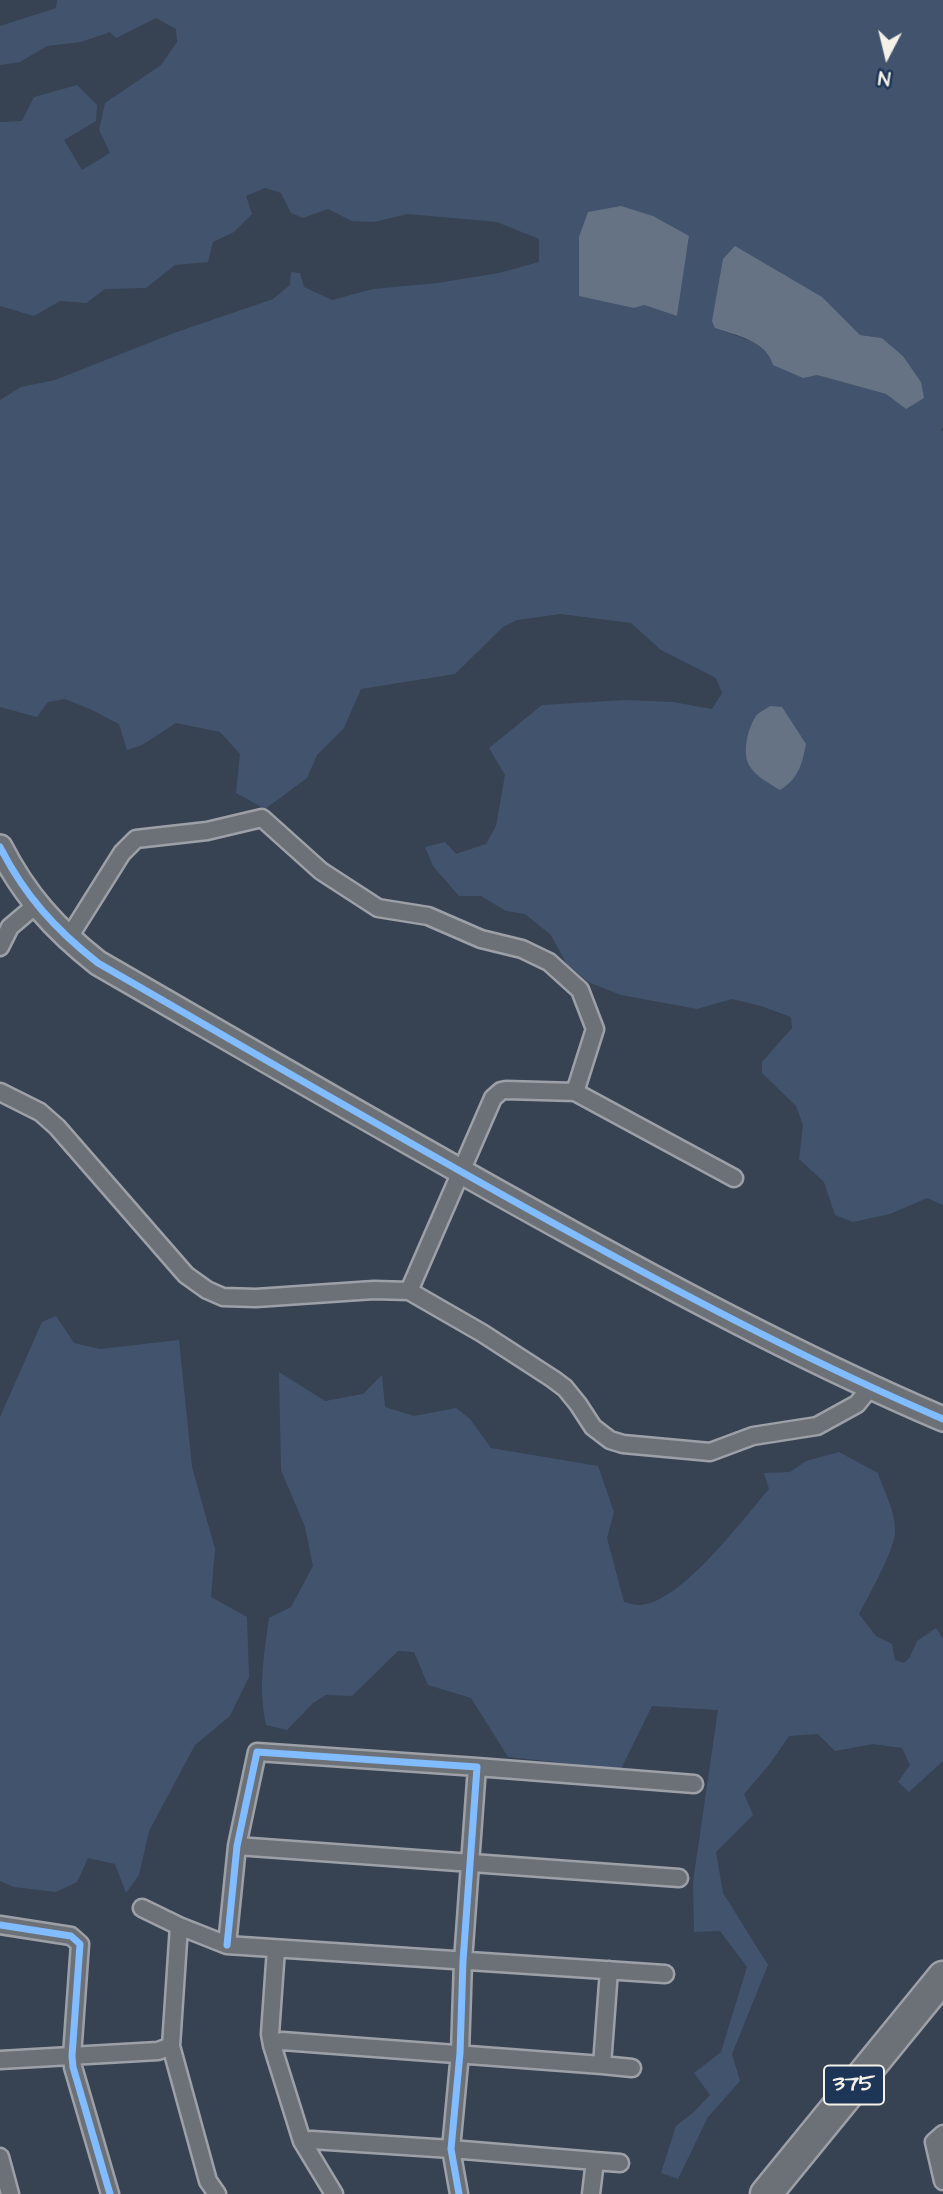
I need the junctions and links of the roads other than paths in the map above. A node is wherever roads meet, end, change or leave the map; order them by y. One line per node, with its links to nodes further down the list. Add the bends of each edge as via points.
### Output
1 (0, 847): 2 (street)
2 (36, 905): 3 (street); 4 (street, via 10,927)
3 (68, 939): 6 (street, via 122,853 136,839 207,831 262,818 321,871 378,908 428,916 481,939 522,949 548,962 580,990 595,1029); 7 (street, via 98,963)
4 (0, 947)
5 (0, 1092): 9 (street, via 57,1126 186,1275 207,1290 223,1297 256,1298)
6 (575, 1092): 7 (street, via 501,1091 493,1098); 8 (street)
7 (461, 1173): 9 (street); 10 (street, via 670,1287)
8 (734, 1178)
9 (408, 1291): 10 (street, via 553,1379 572,1396 593,1427 623,1444 710,1452 753,1436 817,1426 857,1404)
10 (870, 1388): 11 (street)
11 (943, 1419)
12 (477, 1767): 13 (street); 14 (street, via 257,1752); 15 (street)
13 (694, 1784)
14 (237, 1846): 15 (street); 20 (street)
15 (471, 1864): 16 (street); 22 (street)
16 (679, 1878)
17 (142, 1908): 19 (street)
18 (0, 1924): 29 (street, via 71,1936 80,1944)
19 (179, 1926): 20 (street); 27 (street)
20 (227, 1945): 21 (street)
21 (276, 1949): 22 (street); 26 (street)
22 (463, 1962): 23 (street); 28 (street)
23 (609, 1970): 24 (street); 31 (street)
24 (665, 1974)
25 (943, 1977): 46 (highway, 375)
26 (272, 2045): 28 (street, via 282,2041); 34 (street)
27 (171, 2046): 29 (street, via 158,2051); 42 (street, via 208,2181)
28 (460, 2053): 31 (street); 35 (street)
29 (72, 2056): 30 (street); 41 (street)
30 (0, 2060)
31 (602, 2066): 32 (street)
32 (632, 2068)
33 (943, 2134): 39 (street, via 934,2142)
34 (302, 2141): 35 (street); 43 (street)
35 (451, 2149): 37 (street); 44 (street)
36 (0, 2157): 40 (street)
37 (595, 2161): 38 (street); 45 (street)
38 (620, 2164)
39 (943, 2181)
40 (10, 2194)
41 (110, 2194)
42 (217, 2194)
43 (334, 2194)
44 (459, 2194)
45 (591, 2194)
46 (766, 2194)

